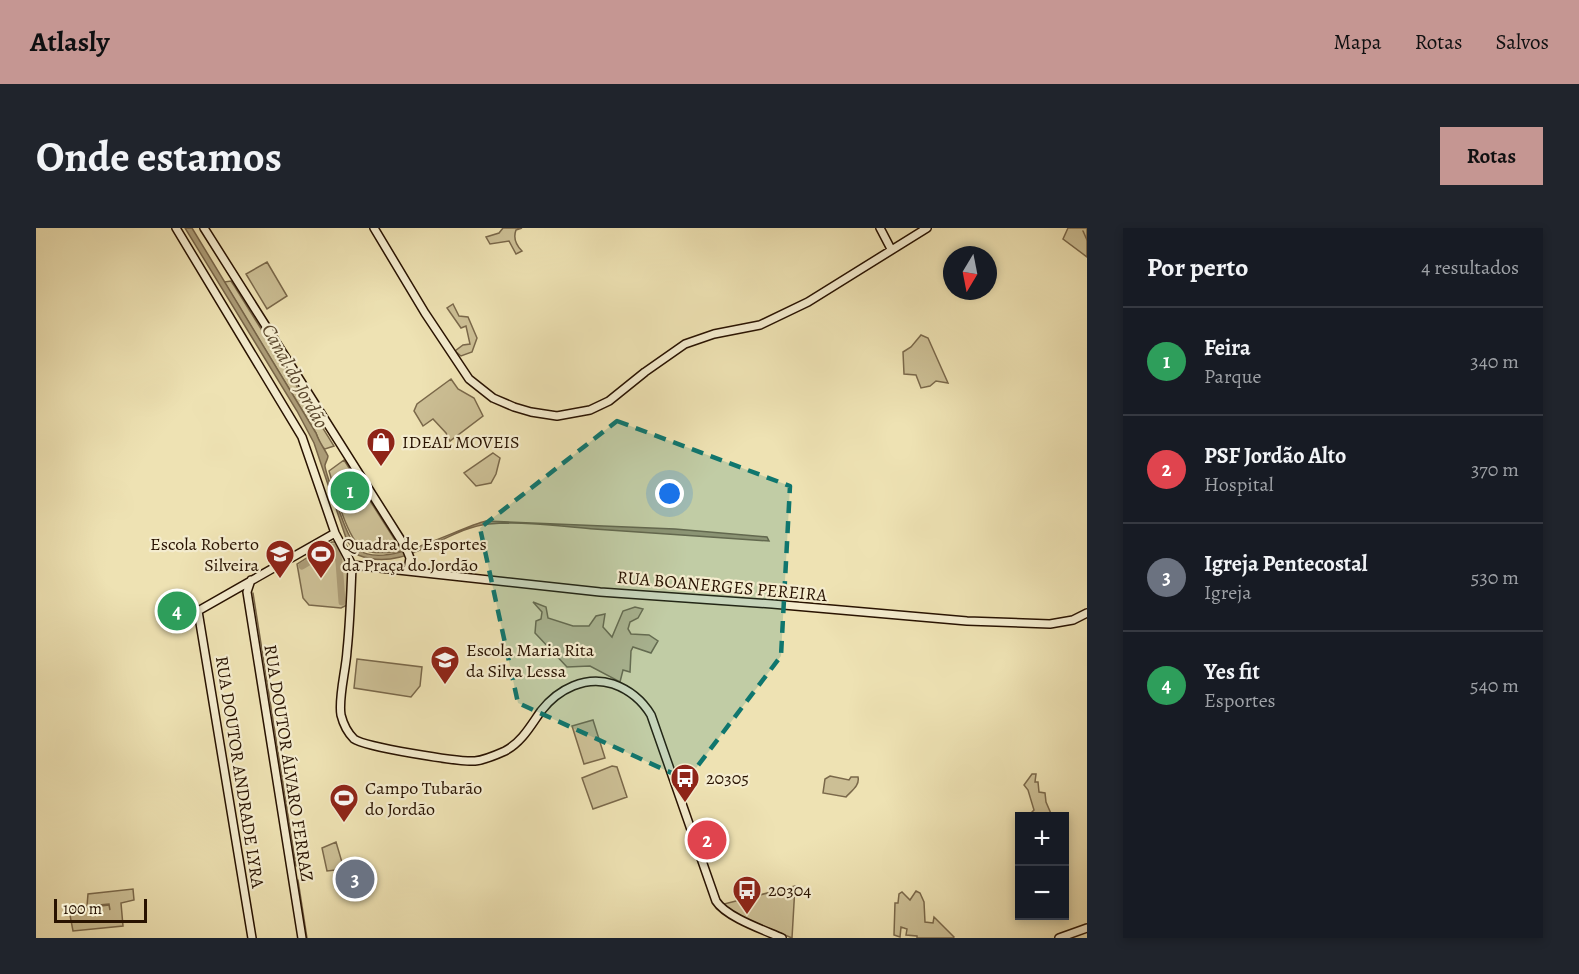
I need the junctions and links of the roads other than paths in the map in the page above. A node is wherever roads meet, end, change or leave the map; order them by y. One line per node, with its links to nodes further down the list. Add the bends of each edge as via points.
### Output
1 (176, 228): 7 (main road, via 302,437)
2 (204, 228): 9 (main road, via 406,548 410,557)
3 (374, 228): 6 (main road, via 469,380 493,398 514,407 557,416 590,410 609,401 685,344 760,326 808,302)
4 (879, 228): 6 (main road)
5 (927, 228): 6 (main road)
6 (891, 249)
7 (335, 533): 8 (main road); 10 (main road, via 251,580)
8 (352, 565): 9 (main road, RUA BOANERGES PEREIRA); 15 (main road, via 340,712 355,739 382,747 478,761 513,745 547,704 571,686 599,681 622,688 637,697 651,715 716,902)
9 (408, 570): 11 (main road, RUA BOANERGES PEREIRA, via 600,592 967,621 1050,624)
10 (244, 589): 13 (main road, RUA DOUTOR ANDRADE LYRA, via 198,612); 14 (main road, RUA DOUTOR ÁLVARO FERRAZ)
11 (1087, 613)
12 (1087, 928): 16 (main road)
13 (252, 938)
14 (302, 938)
15 (782, 938)
16 (1059, 938)

